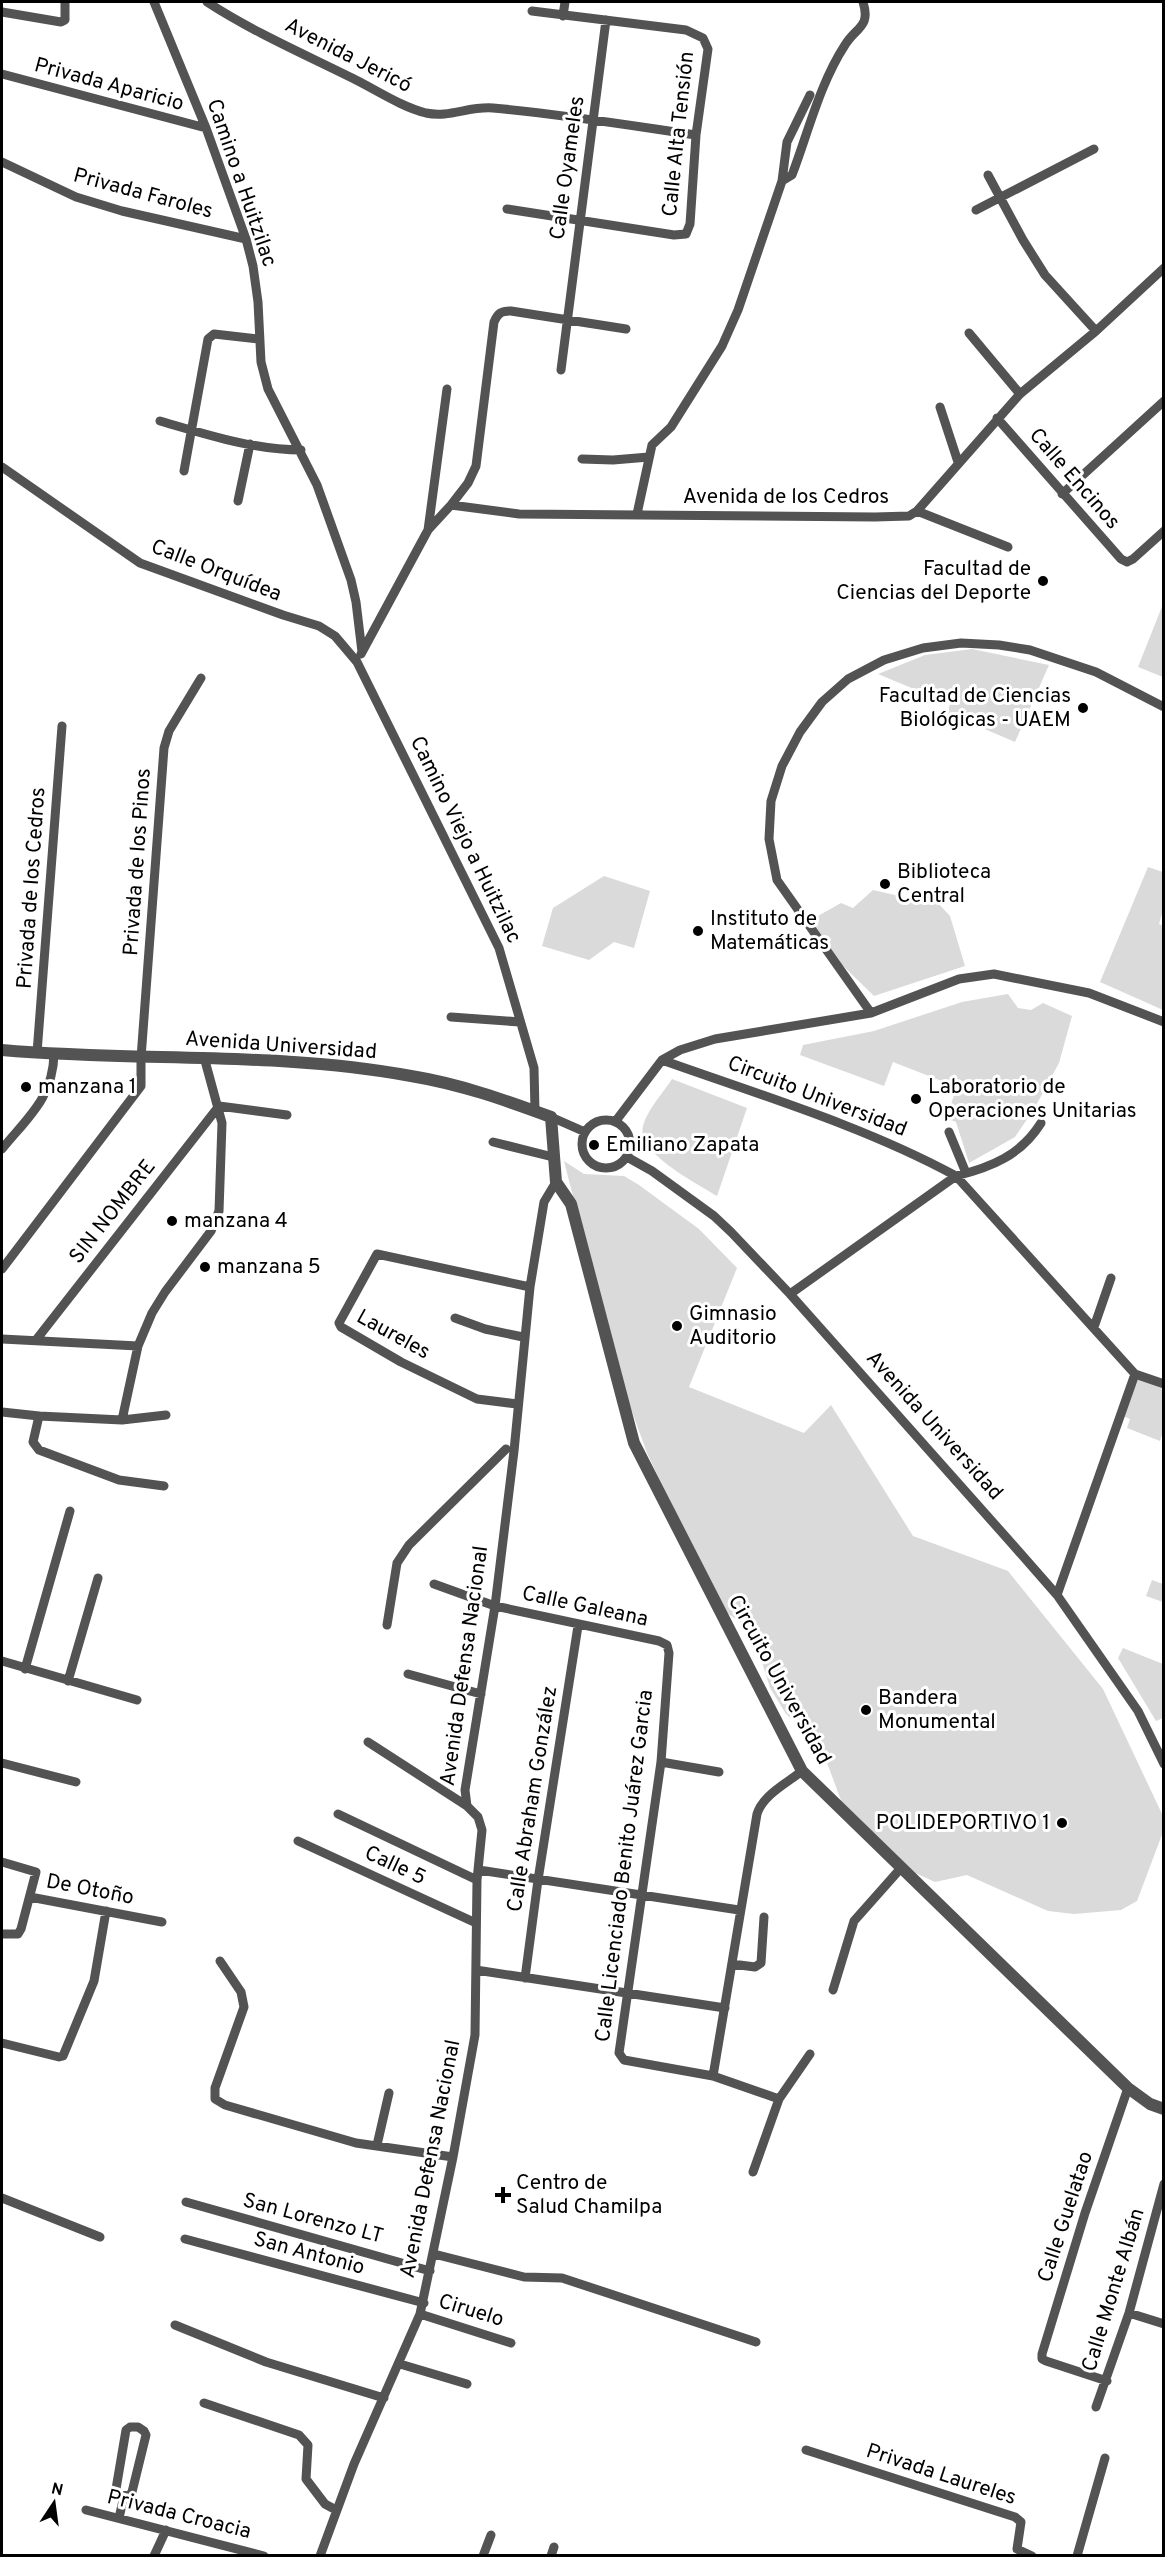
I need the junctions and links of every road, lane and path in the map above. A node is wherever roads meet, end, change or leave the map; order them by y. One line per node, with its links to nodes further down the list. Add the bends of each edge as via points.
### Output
1 (65, 2): 7 (street, via 65,20 61,22)
2 (207, 2): 12 (street, Avenida Jericó, via 423,112 445,115 473,107)
3 (565, 2): 8 (street)
4 (863, 2): 18 (street, via 864,24 843,47 792,175)
5 (157, 4): 13 (street, Camino a Huitzilac)
6 (532, 11): 8 (street)
7 (2, 12)
8 (563, 16): 9 (street)
9 (606, 20): 12 (street, Calle Oyameles); 14 (street, Calle Alta Tensión, via 686,30 703,38 708,49)
10 (2, 74): 13 (street, Privada Aparicio)
11 (810, 95): 18 (street, via 787,142)
12 (593, 120): 14 (street); 22 (street, Calle Oyameles)
13 (206, 128): 23 (street, Camino a Huitzilac)
14 (696, 135): 22 (street, Calle Alta Tensión, via 686,234)
15 (1094, 149): 19 (street)
16 (2, 162): 23 (street, Privada Faroles, via 76,197)
17 (988, 176): 19 (street)
18 (782, 181): 40 (street, via 723,346 670,427 652,445)
19 (1001, 198): 21 (street); 27 (street, via 1023,240 1055,286)
20 (507, 209): 22 (street)
21 (976, 210)
22 (579, 220): 25 (street, Calle Oyameles)
23 (246, 239): 29 (street, Camino a Huitzilac, via 257,293)
24 (1164, 268): 27 (street, Avenida de los Cedros)
25 (567, 320): 26 (street); 30 (street, Calle Oyameles); 47 (street, via 511,311 497,315 478,459 468,483)
26 (626, 329)
27 (1096, 331): 32 (street, Avenida de los Cedros)
28 (969, 333): 32 (street)
29 (259, 339): 37 (street, via 210,335); 39 (street, Camino a Huitzilac, via 268,389)
30 (561, 370)
31 (447, 389): 50 (street)
32 (1020, 394): 35 (street, Avenida de los Cedros)
33 (1164, 401): 45 (street)
34 (940, 407): 42 (street)
35 (997, 418): 42 (street, Avenida de los Cedros); 45 (street, Calle Encinos)
36 (160, 421): 37 (street)
37 (191, 430): 38 (street); 44 (street)
38 (250, 444): 39 (street); 46 (street)
39 (301, 450): 53 (street, Camino a Huitzilac, via 351,580)
40 (649, 457): 41 (street); 49 (street)
41 (582, 459)
42 (958, 462): 48 (street, Avenida de los Cedros)
43 (2, 467): 54 (street, Calle Orquídea, via 140,563 319,626 335,636)
44 (184, 471)
45 (1062, 494): 51 (street, Calle Encinos, via 1127,562)
46 (238, 501)
47 (451, 505): 49 (street, Avenida de los Cedros, via 519,514); 50 (street)
48 (917, 511): 49 (street, Avenida de los Cedros, via 909,516 875,517); 52 (street)
49 (637, 514)
50 (428, 530): 53 (street)
51 (1164, 531)
52 (1008, 546)
53 (362, 652): 54 (street)
54 (357, 662): 60 (street, Camino Viejo a Huitzilac, via 490,925)
55 (201, 678): 65 (street, Privada de los Pinos, via 169,731 164,748)
56 (1164, 707): 58 (street, via 1096,672 1030,650 961,643 923,648 884,660 848,679 822,702 782,765 771,801 769,839 777,880)
57 (62, 726): 63 (street, Privada de los Cedros)
58 (871, 1013): 61 (street, Circuito Universidad, via 959,979 994,974 1089,993); 67 (street, Circuito Universidad, via 715,1039)
59 (451, 1017): 60 (street)
60 (520, 1022): 69 (street, Camino Viejo a Huitzilac, via 534,1068)
61 (1164, 1022)
62 (2, 1050): 63 (street, Avenida Universidad)
63 (37, 1053): 64 (street, Avenida Universidad)
64 (54, 1054): 65 (street, Avenida Universidad); 77 (street, via 54,1074 44,1097)
65 (141, 1058): 66 (street, Avenida Universidad); 82 (street, via 141,1086)
66 (204, 1058): 68 (street); 69 (street, Avenida Universidad, via 313,1064 411,1076 485,1093)
67 (662, 1060): 72 (street, Circuito Universidad); 80 (street, Circuito Universidad, via 826,1119)
68 (219, 1106): 70 (street); 90 (street, SIN NOMBRE); 91 (street, via 219,1211 211,1231 152,1313)
69 (535, 1111): 71 (street, Avenida Universidad)
70 (287, 1116)
71 (551, 1117): 75 (street); 78 (street)
72 (615, 1122): 75 (street, via 598,1121); 79 (street, via 628,1133)
73 (1041, 1123): 80 (street, via 1030,1140 1006,1158)
74 (949, 1131): 80 (street)
75 (585, 1132): 79 (street, via 582,1148 597,1167 614,1167)
76 (493, 1142): 78 (street)
77 (2, 1149)
78 (554, 1156): 81 (street)
79 (627, 1157): 85 (street, Avenida Universidad, via 714,1216)
80 (961, 1174): 85 (street); 87 (street, Circuito Universidad)
81 (556, 1182): 84 (street, Avenida Defensa Nacional, via 544,1202); 119 (street, Circuito Universidad, via 571,1204 634,1443)
82 (2, 1269)
83 (1111, 1278): 87 (street)
84 (530, 1287): 88 (street, Avenida Defensa Nacional); 94 (street, Laureles, via 377,1254 339,1323 401,1362 477,1399)
85 (790, 1294): 104 (street, Avenida Universidad)
86 (455, 1318): 88 (street)
87 (1094, 1327): 92 (street, Circuito Universidad)
88 (523, 1337): 94 (street, Avenida Defensa Nacional)
89 (2, 1339): 90 (street)
90 (36, 1340): 91 (street)
91 (138, 1347): 98 (street)
92 (1135, 1374): 93 (street, Circuito Universidad); 104 (street)
93 (1164, 1384)
94 (516, 1404): 105 (street, Avenida Defensa Nacional)
95 (2, 1412): 97 (street)
96 (166, 1415): 98 (street)
97 (39, 1416): 98 (street); 100 (street, via 33,1442 39,1450 119,1480)
98 (122, 1420)
99 (506, 1449): 106 (street, via 409,1545 397,1563)
100 (164, 1486)
101 (70, 1511): 110 (street)
102 (98, 1578): 112 (street)
103 (434, 1584): 105 (street, Calle Galeana)
104 (1057, 1595): 118 (street, Avenida Universidad, via 1138,1711)
105 (495, 1606): 107 (street, Calle Galeana); 113 (street, Avenida Defensa Nacional)
106 (387, 1625)
107 (578, 1626): 108 (street, Calle Galeana); 128 (street, Calle Abraham González)
108 (667, 1645): 117 (street, Calle Licenciado Benito Juárez Garcia)
109 (2, 1661): 110 (street)
110 (25, 1669): 112 (street)
111 (408, 1674): 113 (street)
112 (68, 1681): 114 (street)
113 (481, 1694): 122 (street, Avenida Defensa Nacional, via 465,1790)
114 (137, 1700)
115 (368, 1742): 122 (street)
116 (2, 1762): 121 (street)
117 (661, 1762): 120 (street); 129 (street, Calle Licenciado Benito Juárez Garcia)
118 (1164, 1764)
119 (802, 1771): 126 (street, Circuito Universidad); 131 (street, via 761,1804)
120 (718, 1772)
121 (76, 1782)
122 (467, 1806): 127 (street, Avenida Defensa Nacional, via 481,1823)
123 (338, 1814): 127 (street)
124 (298, 1841): 135 (street, Calle 5)
125 (2, 1862): 130 (street, via 36,1872)
126 (901, 1868): 141 (street, via 854,1921); 147 (street, Circuito Universidad)
127 (478, 1875): 128 (street); 135 (street, Avenida Defensa Nacional)
128 (538, 1880): 129 (street); 140 (street, Calle Abraham González)
129 (640, 1895): 131 (street); 142 (street, Calle Licenciado Benito Juárez Garcia)
130 (30, 1897): 132 (street, De Otoño); 136 (street, De Otoño, via 18,1934)
131 (739, 1910): 138 (street)
132 (106, 1911): 134 (street, De Otoño); 144 (street, via 94,1980 63,2056)
133 (765, 1917): 138 (street, via 762,1964)
134 (162, 1922)
135 (477, 1923): 139 (street, Avenida Defensa Nacional)
136 (2, 1934)
137 (220, 1961): 151 (street, via 241,1992 244,2007 215,2088 215,2099 356,2143)
138 (732, 1964): 143 (street)
139 (476, 1970): 140 (street); 152 (street, Avenida Defensa Nacional, via 475,2035)
140 (525, 1978): 142 (street)
141 (833, 1990)
142 (627, 1992): 143 (street); 146 (street, Calle Licenciado Benito Juárez Garcia, via 619,2056)
143 (725, 2008): 146 (street)
144 (2, 2043)
145 (810, 2054): 149 (street)
146 (713, 2076): 149 (street)
147 (1128, 2088): 150 (street, Circuito Universidad); 169 (street, Calle Guelatao, via 1085,2213 1042,2359)
148 (389, 2093): 151 (street)
149 (779, 2099): 153 (street)
150 (1164, 2109)
151 (377, 2145): 152 (street)
152 (453, 2157): 159 (street, Avenida Defensa Nacional)
153 (753, 2172)
154 (1164, 2184): 162 (street, Calle Monte Albán)
155 (2, 2198): 157 (street)
156 (186, 2202): 160 (street, San Lorenzo LT)
157 (100, 2237)
158 (185, 2239): 161 (street, San Antonio)
159 (434, 2254): 160 (street, Avenida Defensa Nacional); 166 (street, via 524,2277 562,2278)
160 (430, 2271): 161 (street, Avenida Defensa Nacional)
161 (424, 2303): 163 (street, Avenida Defensa Nacional)
162 (1129, 2313): 164 (street); 169 (street, Calle Monte Albán)
163 (420, 2314): 167 (street, Ciruelo); 168 (street, Avenida Defensa Nacional)
164 (1164, 2324)
165 (175, 2325): 171 (street, via 266,2362)
166 (756, 2342)
167 (511, 2343)
168 (400, 2364): 170 (street); 171 (street, Avenida Defensa Nacional)
169 (1107, 2381): 173 (street, Calle Monte Albán)
170 (466, 2384)
171 (384, 2398): 178 (street, Avenida Defensa Nacional)
172 (204, 2403): 178 (street, via 299,2435 308,2445 306,2480 325,2504)
173 (1096, 2407)
174 (806, 2450): 186 (street, Privada Laureles, via 1015,2517 1022,2522 1017,2549)
175 (1105, 2458): 187 (street)
176 (124, 2496): 176 (street, via 117,2494 116,2489 126,2430 138,2427 146,2435 132,2492); 179 (street)
177 (86, 2510): 179 (street, Privada Croacia)
178 (336, 2510): 184 (street, Avenida Defensa Nacional)
179 (119, 2518): 180 (street, Privada Croacia)
180 (166, 2530): 182 (street); 183 (street, Privada Croacia)
181 (491, 2535): 185 (street)
182 (154, 2556)
183 (264, 2556)
184 (320, 2556)
185 (483, 2556)
186 (1032, 2556)
187 (1077, 2556)

